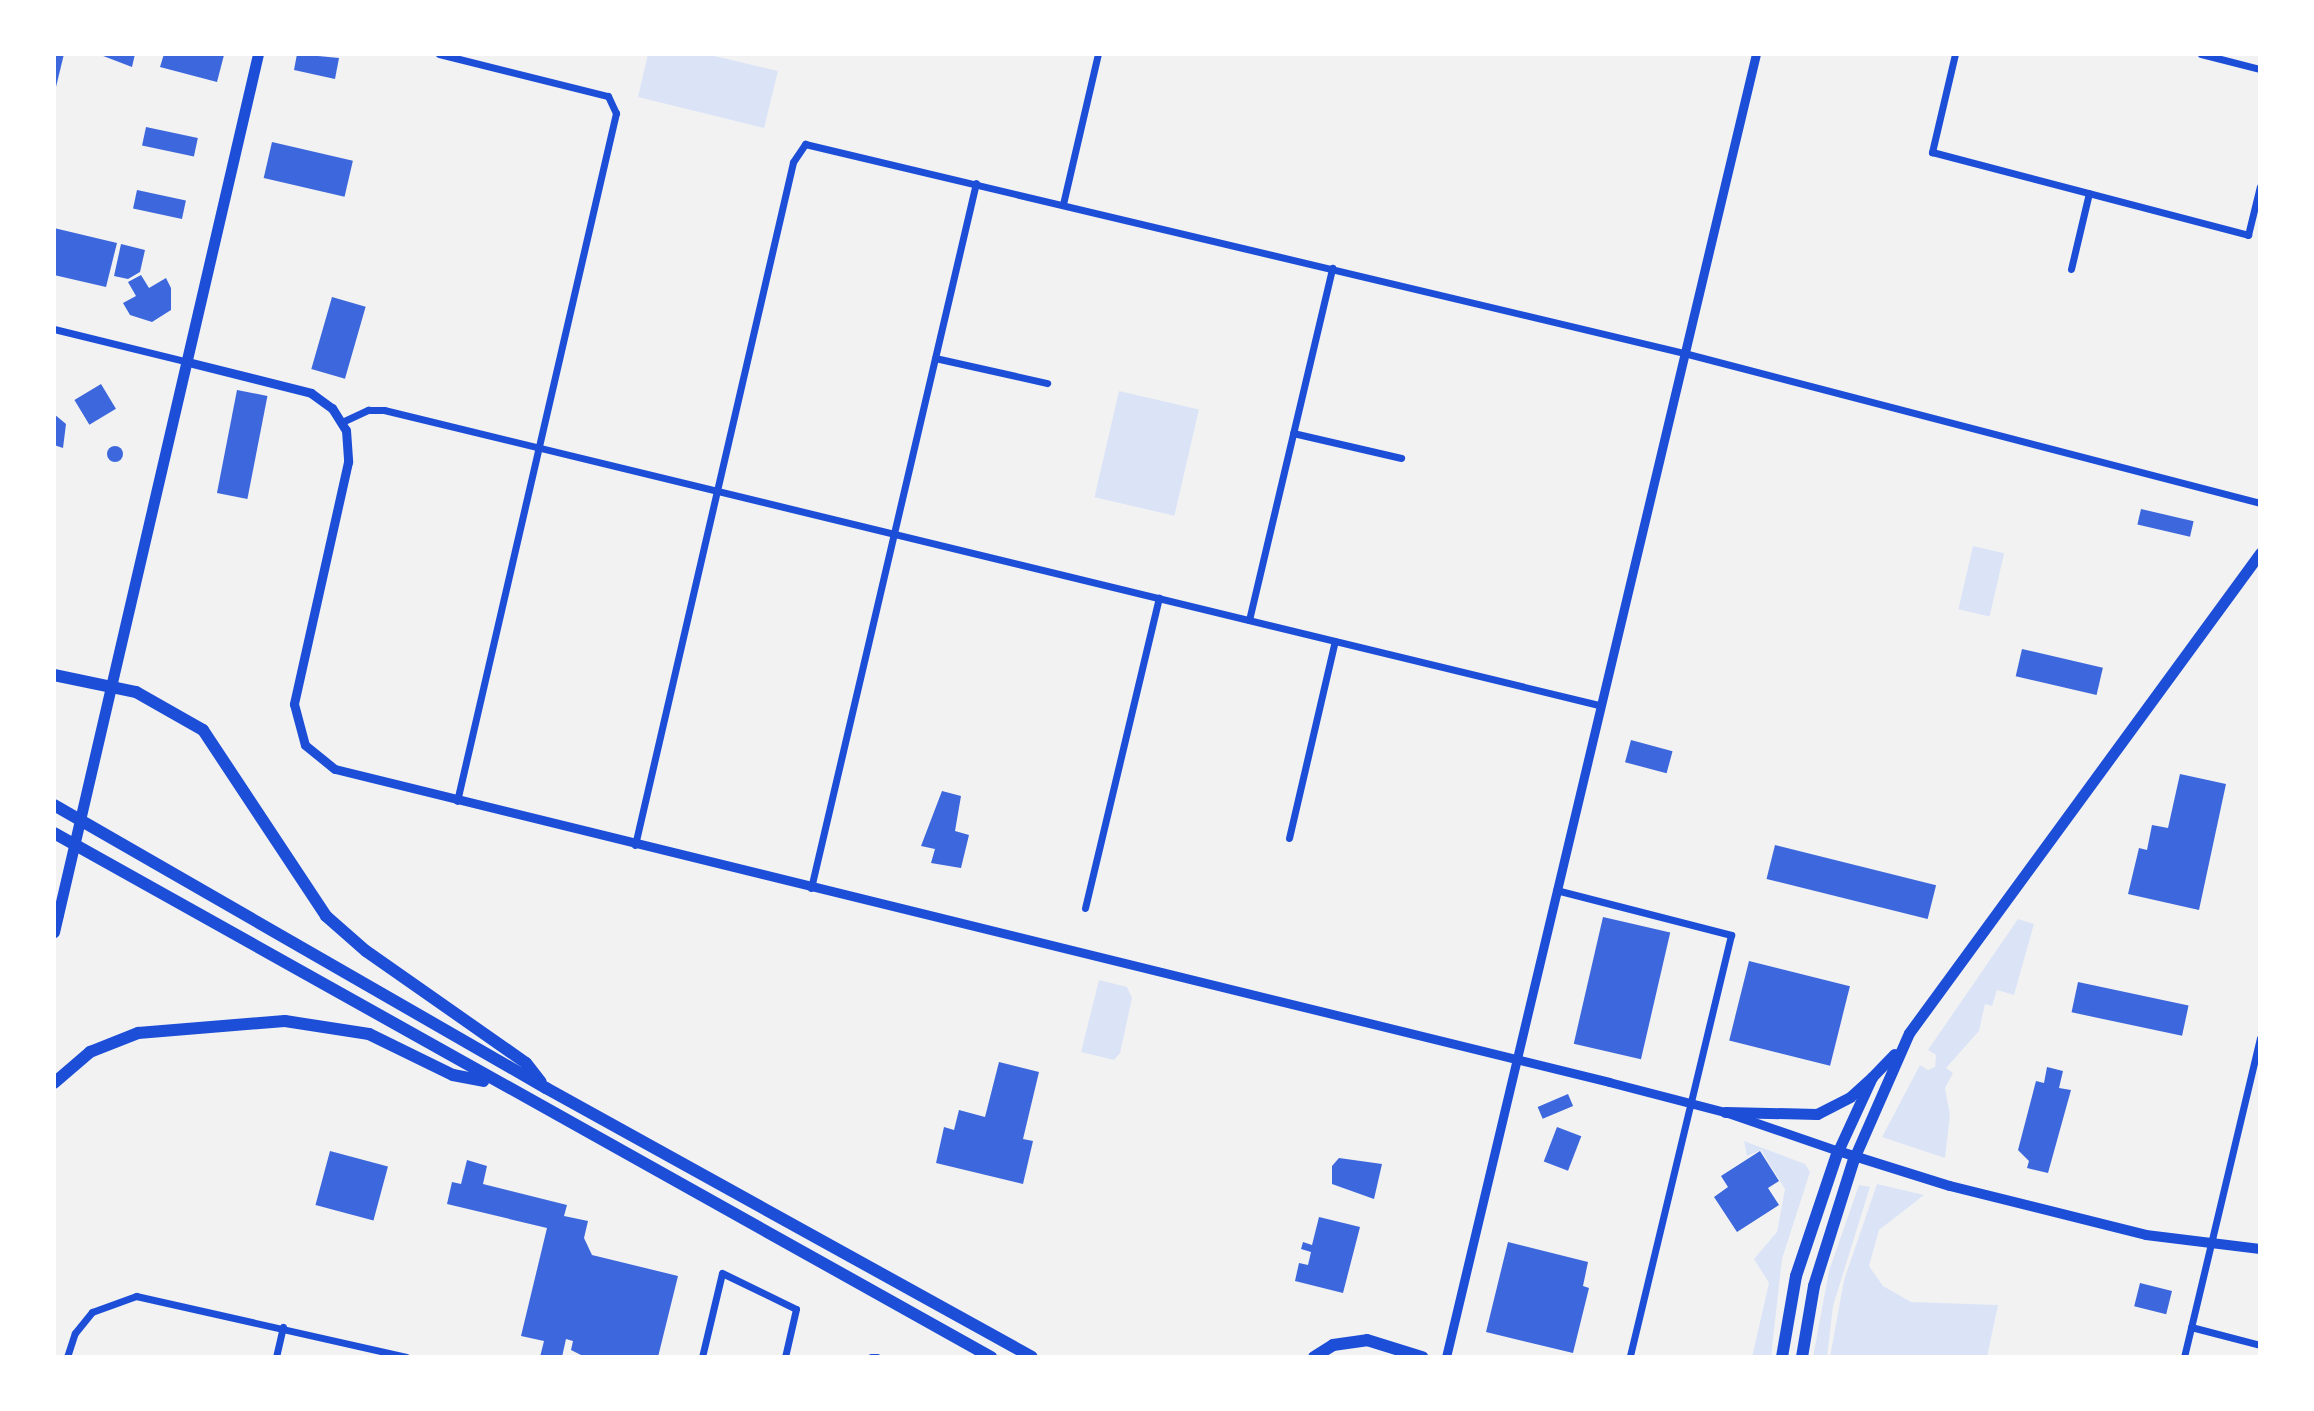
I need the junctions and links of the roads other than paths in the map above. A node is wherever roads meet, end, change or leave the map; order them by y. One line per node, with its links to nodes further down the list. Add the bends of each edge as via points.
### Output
1 (258, 54): 17 (main road)
2 (439, 54): 21 (street, via 608,96 615,104)
3 (1098, 54): 11 (street)
4 (1756, 54): 15 (street)
5 (1955, 54): 10 (street, via 1932,152)
6 (2201, 54): 7 (street)
7 (2260, 69)
8 (976, 183): 11 (street); 16 (street); 23 (street, via 820,146 800,148)
9 (2260, 186): 10 (street, via 2248,235)
10 (2089, 193): 13 (street)
11 (1063, 204): 12 (street)
12 (1332, 268): 15 (street); 20 (street)
13 (2071, 269)
14 (54, 329): 17 (street)
15 (1684, 353): 24 (street); 32 (street)
16 (935, 358): 18 (street); 25 (street)
17 (188, 362): 19 (street, via 311,393); 31 (main road)
18 (1047, 383)
19 (342, 422): 21 (street, via 379,409); 33 (street, via 348,462 294,697 297,725 311,752 342,772)
20 (1293, 433): 22 (street); 28 (street)
21 (539, 448): 23 (street); 33 (street)
22 (1401, 458)
23 (717, 491): 25 (street); 38 (street)
24 (2260, 503)
25 (894, 534): 27 (street); 39 (street)
26 (2260, 553): 45 (main road)
27 (1159, 598): 28 (street); 41 (street)
28 (1249, 620): 29 (street)
29 (1335, 641): 32 (street); 36 (street)
30 (54, 675): 31 (highway)
31 (112, 683): 42 (main road); 50 (highway, via 177,711 203,730 326,916 366,951 526,1063)
32 (1599, 705): 40 (street)
33 (457, 801): 38 (street)
34 (54, 805): 50 (highway)
35 (54, 833): 37 (highway)
36 (1289, 838)
37 (60, 840): 49 (highway)
38 (635, 845): 39 (street)
39 (811, 888): 46 (street)
40 (1556, 890): 46 (street); 51 (street, via 1731,935)
41 (1085, 908)
42 (56, 918): 43 (main road)
43 (54, 932)
44 (2260, 1038): 55 (street)
45 (1900, 1047): 47 (main road); 54 (main road)
46 (1516, 1059): 51 (street); 69 (street)
47 (1872, 1077): 52 (main road, via 1850,1097 1817,1114); 53 (main road)
48 (54, 1083): 49 (highway, via 90,1052 138,1033 302,1021 369,1034 453,1075)
49 (496, 1084): 65 (highway)
50 (546, 1088): 66 (highway)
51 (1690, 1103): 52 (street); 70 (street)
52 (1725, 1112): 53 (street)
53 (1838, 1151): 54 (main road); 71 (highway, via 1796,1276)
54 (1855, 1156): 55 (main road, via 2132,1232); 72 (highway, via 1814,1286)
55 (2212, 1243): 56 (main road); 58 (street)
56 (2260, 1249)
57 (283, 1327): 60 (street, via 136,1296 92,1312 75,1333); 61 (street); 62 (street)
58 (2191, 1327): 59 (street); 73 (street)
59 (2260, 1345)
60 (67, 1357)
61 (276, 1357)
62 (406, 1357)
63 (702, 1357): 64 (street, via 722,1273 796,1309)
64 (785, 1357)
65 (991, 1357)
66 (1032, 1357)
67 (1314, 1357): 68 (highway, via 1333,1345 1367,1340)
68 (1422, 1357)
69 (1446, 1357)
70 (1630, 1357)
71 (1782, 1357)
72 (1802, 1357)
73 (2184, 1357)

